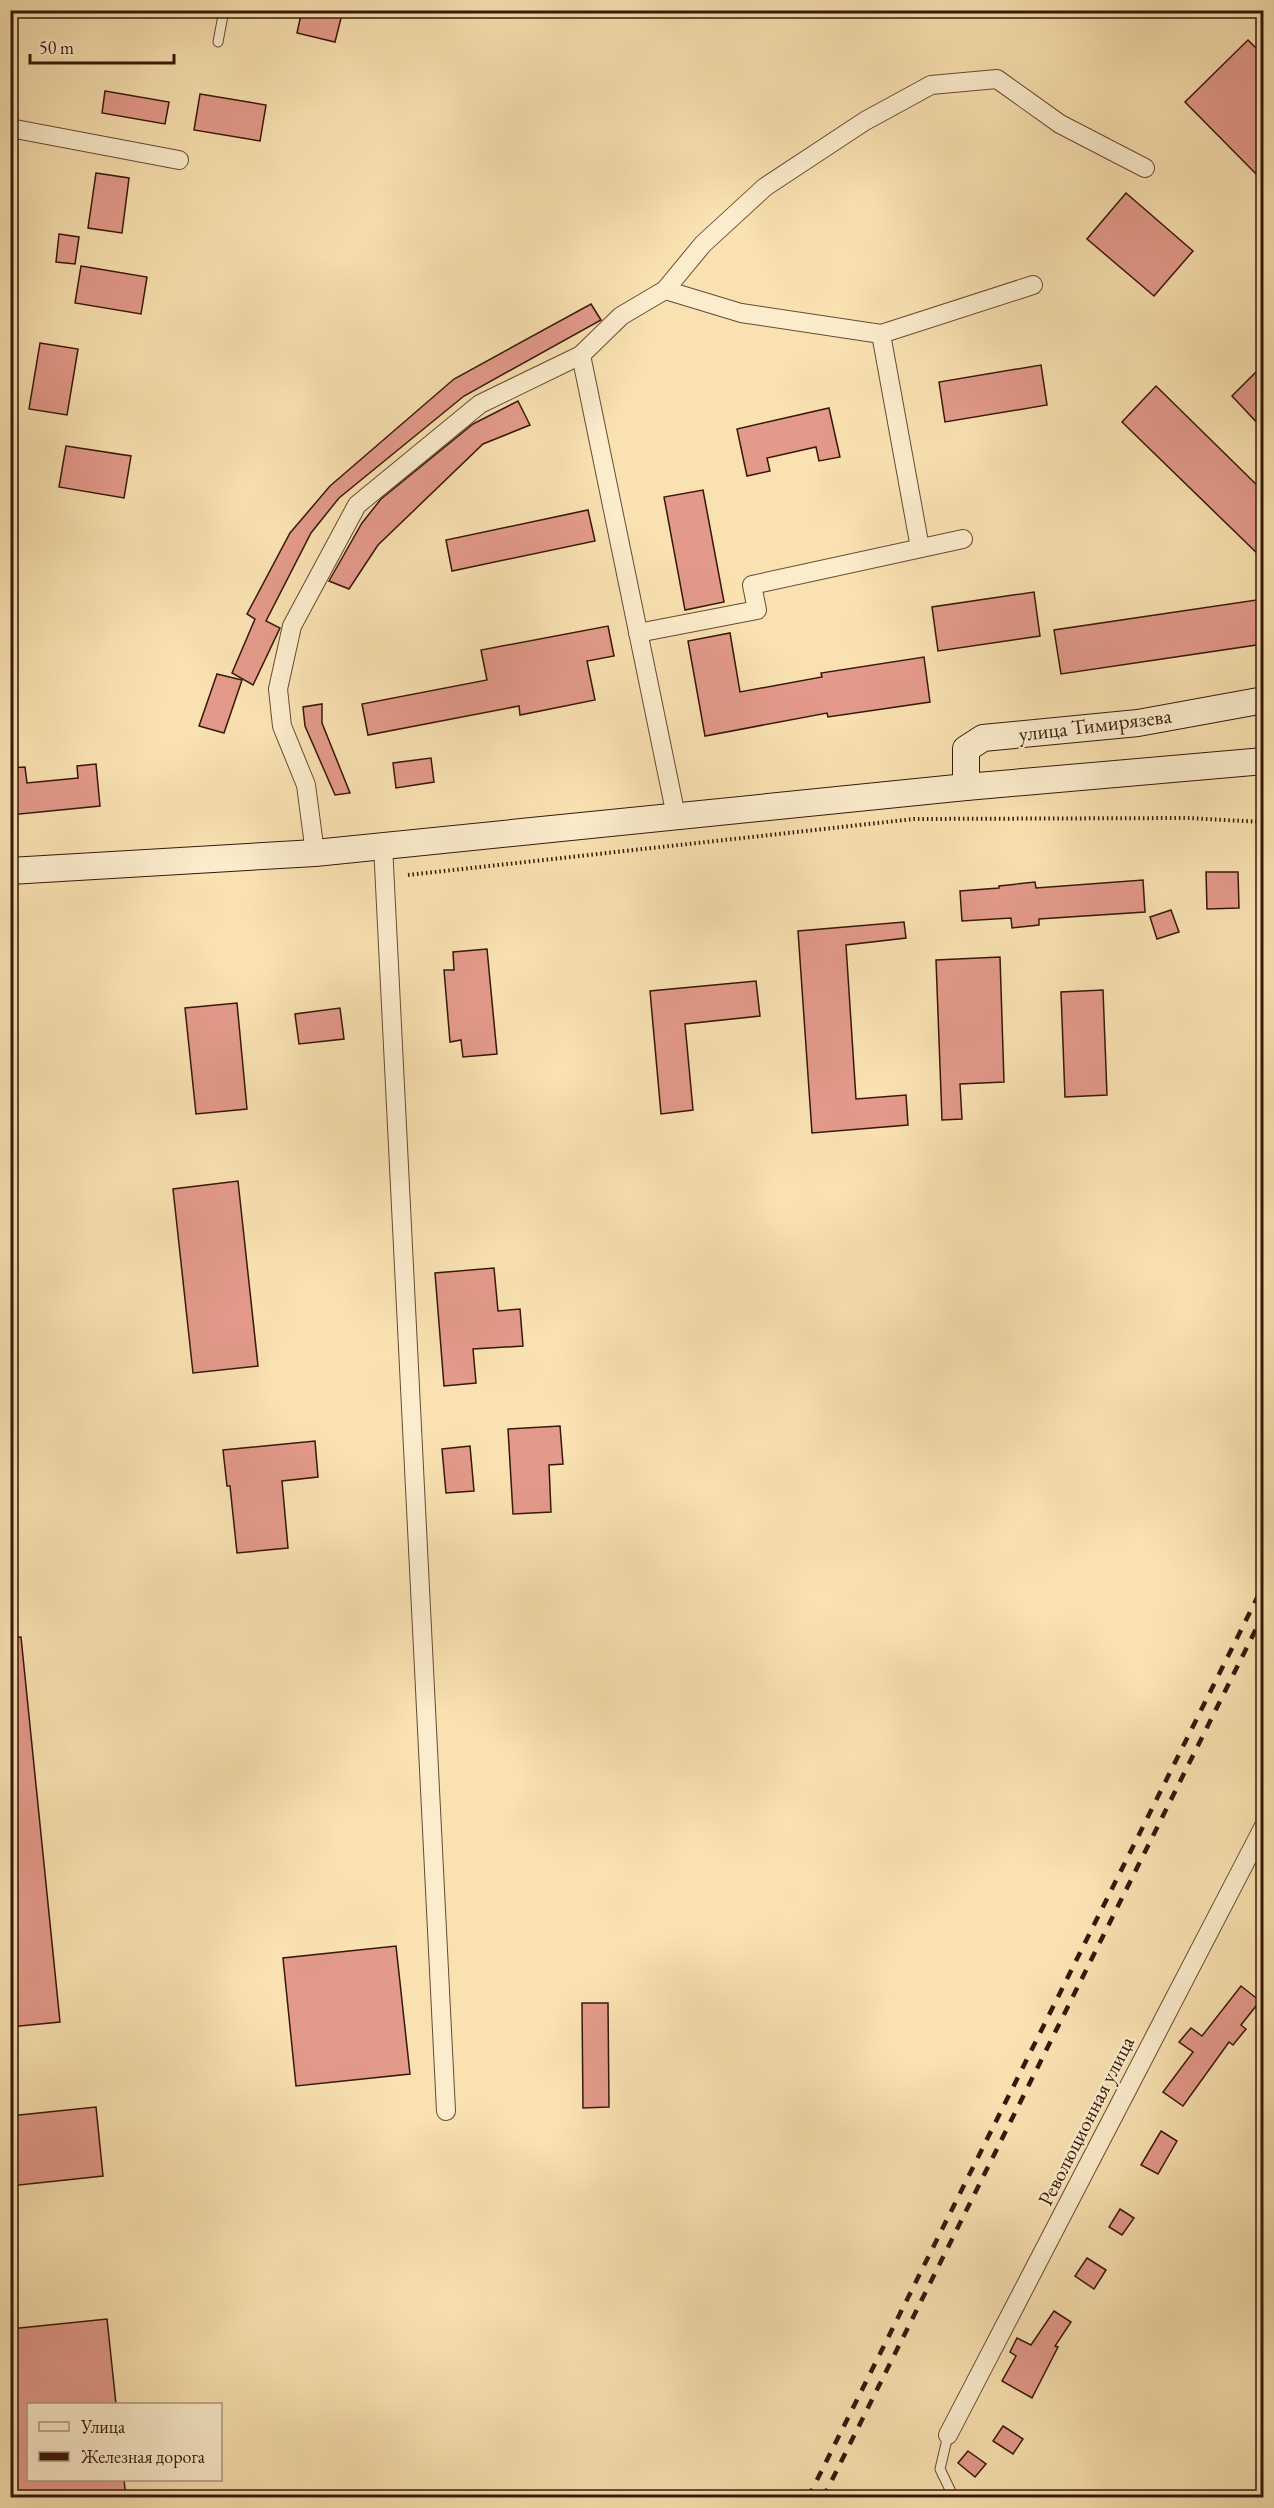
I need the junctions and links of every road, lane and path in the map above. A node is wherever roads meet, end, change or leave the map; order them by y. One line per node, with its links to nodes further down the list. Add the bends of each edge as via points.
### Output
1 (14, 10): 3 (lane)
2 (224, 10): 4 (lane)
3 (10, 26)
4 (218, 42)
5 (10, 128): 6 (street)
6 (179, 160)
7 (1144, 168): 9 (street, via 1060,123 997,78 931,85 865,121 765,187 703,244)
8 (1033, 285): 10 (street)
9 (665, 290): 10 (street, via 741,313); 11 (street, via 621,316)
10 (881, 334): 13 (street)
11 (581, 355): 14 (street); 21 (street, via 480,404 357,505 297,616 278,688 282,726 306,785)
12 (963, 540): 13 (street)
13 (920, 548): 14 (street, via 752,585 757,610)
14 (638, 633): 18 (street)
15 (1263, 700): 17 (main road, улица Тимирязева, via 1138,723 983,738 966,749)
16 (1263, 761): 17 (main road)
17 (966, 787): 18 (main road)
18 (676, 816): 20 (main road)
19 (1263, 822): 23 (path, via 1187,818 914,819)
20 (383, 845): 21 (main road); 25 (street)
21 (315, 853): 22 (main road)
22 (10, 871)
23 (408, 875)
24 (1263, 1826): 26 (street, Революционная улица)
25 (446, 2111)
26 (948, 2436): 27 (lane, via 940,2469)
27 (954, 2498)

